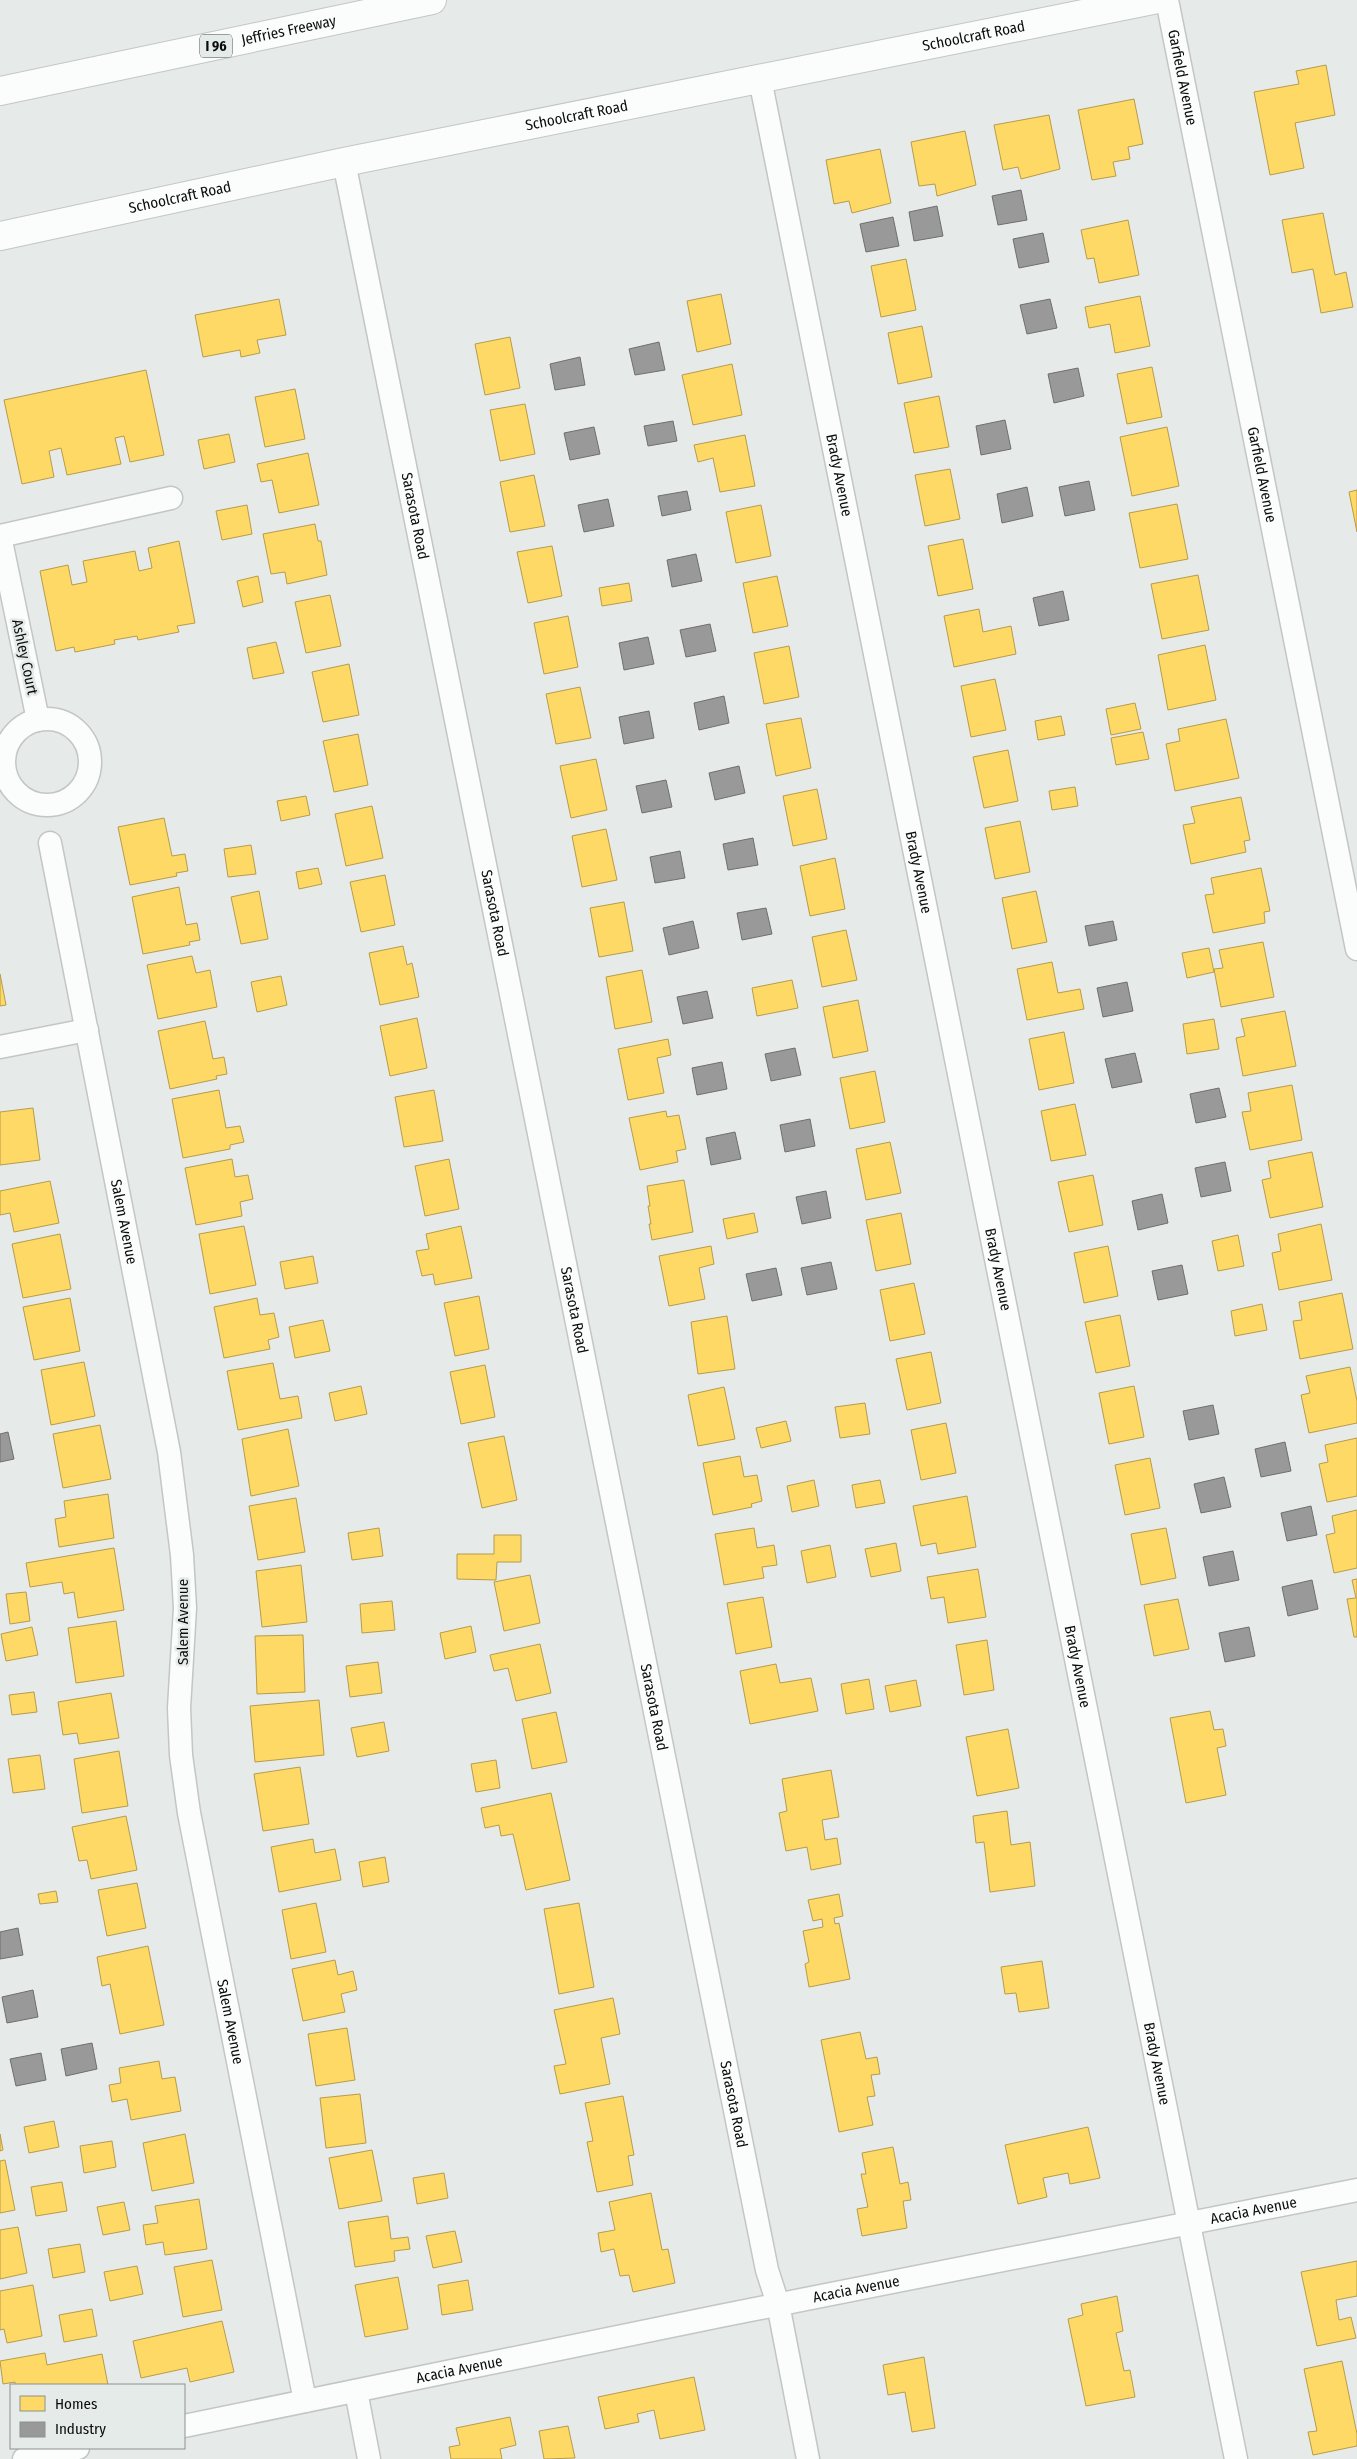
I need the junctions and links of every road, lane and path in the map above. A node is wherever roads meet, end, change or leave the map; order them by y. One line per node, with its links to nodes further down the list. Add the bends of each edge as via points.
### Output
1 (432, 0): 5 (main road, Jeffries Freeway / I 96)
2 (1153, 0): 4 (main road, Schoolcraft Road)
3 (1167, 0): 11 (street, Garfield Avenue)
4 (760, 79): 6 (main road, Schoolcraft Road); 15 (street, Brady Avenue)
5 (0, 91)
6 (344, 162): 7 (main road, Schoolcraft Road); 16 (street, Sarasota Road, via 763,2251)
7 (0, 236)
8 (171, 498): 9 (street, Ashley Court, via 0,536)
9 (38, 720)
10 (50, 843): 12 (street, Salem Avenue)
11 (1357, 949)
12 (87, 1030): 13 (street); 18 (street, Salem Avenue, via 169,1452 185,1608 180,1708 189,1813)
13 (0, 1047)
14 (1357, 2190): 15 (street, Acacia Avenue)
15 (1188, 2224): 16 (street, Acacia Avenue); 24 (street, Brady Avenue)
16 (778, 2304): 17 (street, Acacia Avenue); 23 (street, Sarasota Road)
17 (356, 2391): 18 (street, Acacia Avenue); 22 (street)
18 (305, 2401): 19 (street)
19 (185, 2426)
20 (73, 2449): 21 (street)
21 (24, 2459)
22 (369, 2459)
23 (808, 2459)
24 (1236, 2459)

